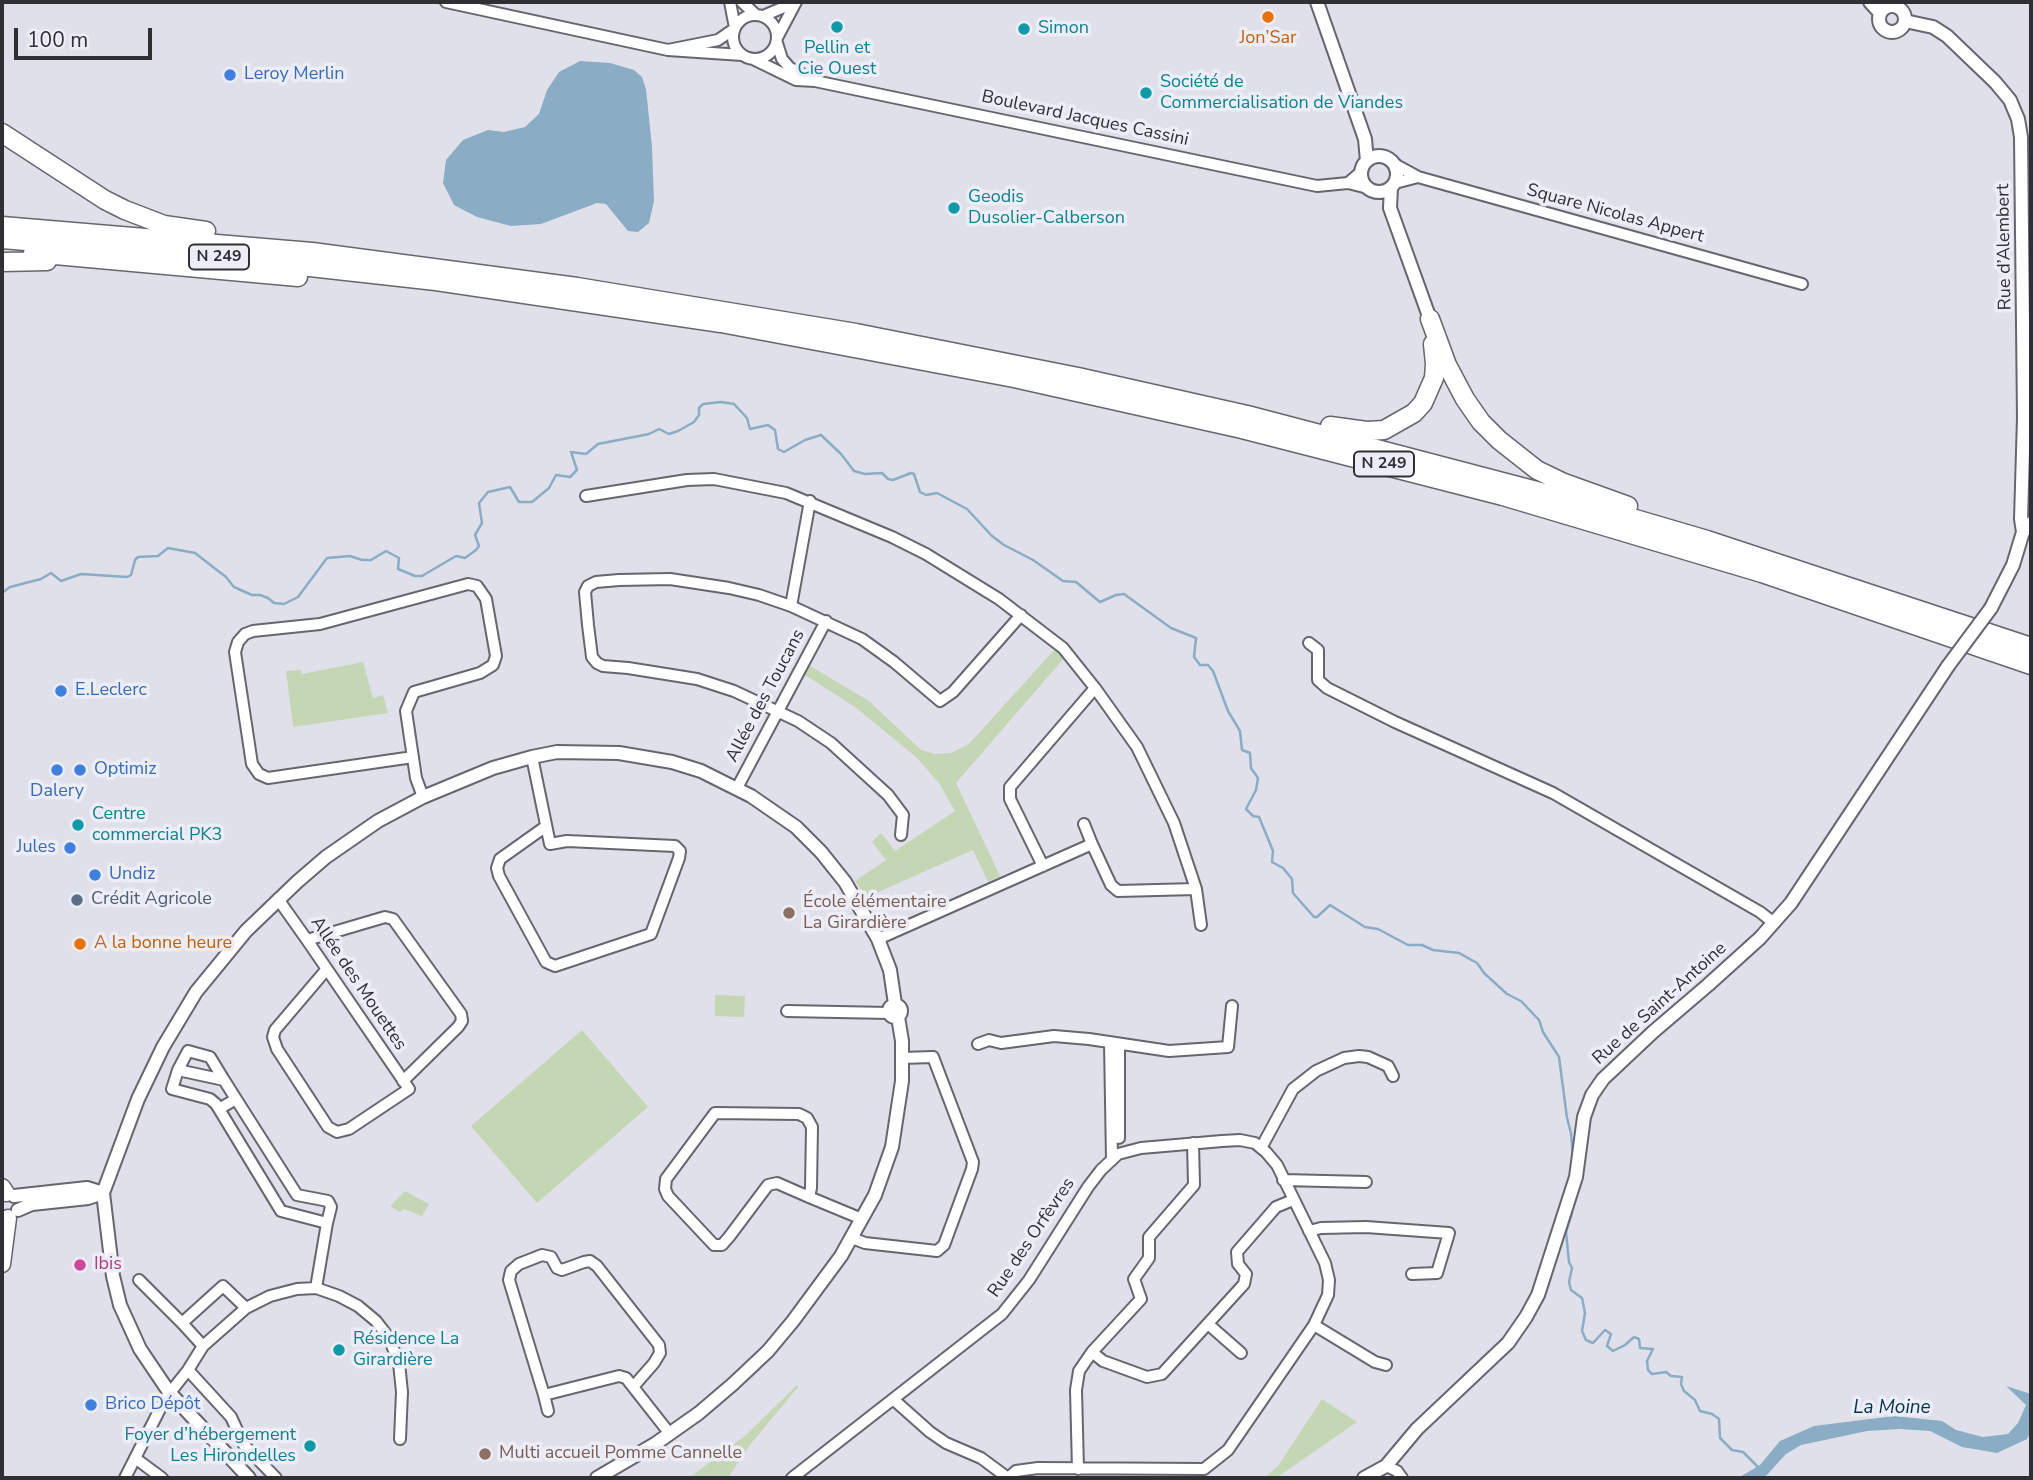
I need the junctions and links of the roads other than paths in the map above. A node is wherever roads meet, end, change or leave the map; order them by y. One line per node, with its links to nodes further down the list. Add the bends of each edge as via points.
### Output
1 (446, 2): 13 (street)
2 (730, 2): 11 (street)
3 (742, 2): 9 (street)
4 (789, 2): 9 (street)
5 (796, 2): 12 (street)
6 (1317, 2): 18 (street)
7 (1870, 2): 8 (street)
8 (1880, 13): 10 (street, via 1886,7 1897,7); 10 (street, via 1880,25 1890,32 1902,28)
9 (759, 15): 11 (street, via 744,17); 12 (street, via 773,24)
10 (1905, 21): 38 (street, Rue d’Alembert, via 1933,27 1947,36 1995,82 2018,118 2024,418 2021,519)
11 (735, 28): 13 (street, via 718,40); 14 (street, via 733,43)
12 (777, 40): 15 (street, via 769,55); 16 (street, Boulevard Jacques Cassini, via 790,68)
13 (668, 50): 14 (street)
14 (742, 55): 15 (street)
15 (755, 60): 16 (street, Boulevard Jacques Cassini, via 796,80)
16 (816, 81): 22 (street, Boulevard Jacques Cassini, via 1317,186)
17 (2, 133): 29 (highway, N 249, via 105,200 137,215 164,225 299,245)
18 (1365, 139): 19 (street); 20 (street)
19 (1389, 160): 20 (street); 21 (street, Square Nicolas Appert); 23 (street, via 1397,176)
20 (1364, 166): 22 (street); 24 (street, via 1362,178)
21 (1418, 177): 23 (street); 33 (street, Square Nicolas Appert)
22 (1348, 183): 24 (street, Boulevard Jacques Cassini)
23 (1393, 186): 24 (street); 25 (street)
24 (1372, 190): 25 (street)
25 (1390, 208): 34 (street)
26 (2, 226): 29 (highway, N 249)
27 (2, 239): 32 (highway, N 249)
28 (2, 251): 30 (highway, N 249)
29 (312, 253): 35 (highway, N 249, via 590,289 830,328)
30 (91, 258): 31 (highway, N 249); 32 (highway, N 249, via 422,288)
31 (2, 262)
32 (436, 281): 46 (highway, N 249, via 828,342 1026,380 1255,432 1613,528 1787,581)
33 (1802, 285)
34 (1430, 319): 35 (highway, N 249, via 1435,364 1429,391 1414,413 1394,426 1367,431 1260,412); 39 (highway, N 249, via 1465,400 1514,454 1564,483 1695,529)
35 (1247, 415): 39 (highway, N 249)
36 (586, 496): 37 (street, via 714,479)
37 (810, 501): 40 (street); 42 (street, via 926,554)
38 (2027, 528): 41 (street, Rue d’Alembert)
39 (1707, 540): 45 (highway, N 249)
40 (791, 606): 43 (street); 48 (street, via 729,588 670,579 596,582 585,592 592,657 597,663 697,679)
41 (1991, 608): 60 (street, Rue de Saint-Antoine, bridge)
42 (1021, 615): 43 (street, via 940,701 869,643); 47 (street, via 1063,649)
43 (826, 621): 48 (street, Allée des Toucans)
44 (1309, 643): 60 (street, via 1318,650 1318,680 1327,688 1553,793)
45 (2031, 647)
46 (2031, 665)
47 (1095, 688): 57 (street, via 1010,787 1010,799); 58 (street, via 1137,747 1155,782)
48 (778, 710): 51 (street, Allée des Toucans); 55 (street, via 831,743 888,795 903,815)
49 (413, 757): 49 (street, via 406,711 414,692 493,665 486,600 477,586 468,584 320,624 253,631 238,642 235,652 247,738 259,774 268,778); 52 (street)
50 (532, 757): 51 (street, via 557,752 645,756 701,771); 52 (street); 54 (street)
51 (737, 788): 62 (street, via 796,827 821,852 845,882)
52 (423, 797): 59 (street, via 353,838)
53 (1084, 824): 56 (street)
54 (545, 827): 54 (street, via 550,844 567,841 675,846 680,850 651,934 555,966 546,962 497,868 500,859)
55 (901, 835)
56 (1092, 844): 57 (street); 58 (street, via 1118,891)
57 (1043, 866): 62 (street)
58 (1196, 889): 61 (street)
59 (278, 899): 63 (street, Allée des Mouettes); 83 (street, via 226,953 174,1026 138,1099)
60 (1774, 923): 113 (street, Rue de Saint-Antoine, via 1615,1066 1592,1095 1584,1116 1577,1177 1538,1295 1508,1343 1406,1440)
61 (1201, 925)
62 (878, 939): 67 (street, via 890,970)
63 (307, 940): 64 (street, Allée des Mouettes); 74 (street, via 385,917 393,919 461,1014 458,1027)
64 (326, 970): 74 (street, Allée des Mouettes); 74 (street, via 273,1037 328,1127 337,1132 349,1129)
65 (1232, 1006): 69 (street, via 1228,1047 1169,1051)
66 (787, 1011): 67 (street)
67 (894, 1011): 70 (street, via 900,1023)
68 (978, 1044): 69 (street, via 1054,1036)
69 (1115, 1044): 79 (street)
70 (902, 1058): 87 (street, via 892,1147); 90 (street, via 933,1057 972,1169 944,1245 937,1251)
71 (178, 1070): 73 (street); 73 (street, via 188,1051 210,1057); 76 (street, via 172,1089 210,1099)
72 (1393, 1076): 78 (street, via 1388,1066 1359,1056 1316,1071 1293,1089)
73 (224, 1080): 75 (street)
74 (406, 1085)
75 (236, 1099): 76 (street); 88 (street, via 297,1195 328,1201)
76 (219, 1110): 88 (street, via 281,1211)
77 (1193, 1143): 78 (street, via 1240,1140); 79 (street, via 1141,1148); 100 (street, via 1194,1185 1149,1237 1149,1258 1134,1279 1141,1299)
78 (1261, 1148): 80 (street)
79 (1115, 1157): 107 (street, Rue des Orfèvres, via 1088,1187 1002,1314)
80 (1283, 1180): 81 (street); 85 (street)
81 (1366, 1182)
82 (6, 1192): 83 (street, via 87,1188); 86 (street, via 18,1202)
83 (103, 1193): 86 (street, via 32,1204); 105 (street, via 120,1305 140,1349)
84 (809, 1197): 84 (street, via 768,1185 730,1237 714,1245 665,1189 666,1180 715,1113 799,1114 812,1127); 87 (street)
85 (1293, 1200): 89 (street); 97 (street, via 1276,1207 1237,1252 1238,1264 1246,1274 1244,1284)
86 (9, 1215): 91 (main road)
87 (862, 1219): 90 (street)
88 (327, 1223): 94 (street)
89 (1309, 1231): 92 (street, via 1366,1227 1449,1233 1437,1273); 98 (street, via 1329,1280 1328,1295)
90 (852, 1238): 109 (street, via 768,1351)
91 (2, 1264)
92 (1412, 1274)
93 (139, 1280): 96 (street)
94 (316, 1288): 95 (street, via 270,1296); 110 (street, via 358,1306 389,1338 402,1392)
95 (246, 1308): 96 (street, via 223,1286); 99 (street)
96 (182, 1323): 99 (street)
97 (1208, 1324): 100 (street, via 1163,1374 1154,1377 1103,1361); 101 (street)
98 (1314, 1325): 102 (street); 114 (street, via 1228,1450)
99 (203, 1346): 103 (street)
100 (1092, 1352): 112 (street, via 1079,1371 1076,1390)
101 (1241, 1353)
102 (1386, 1365)
103 (188, 1370): 105 (street); 118 (street, via 231,1417 244,1445)
104 (633, 1387): 106 (street, via 620,1376); 106 (street, via 654,1363 659,1345 597,1266 590,1261 562,1270 551,1257 542,1255 519,1264 509,1280); 109 (street)
105 (169, 1392): 111 (street); 117 (street)
106 (544, 1395): 108 (street)
107 (894, 1400): 120 (street, Rue des Orfèvres); 121 (street, via 930,1432 981,1458)
108 (548, 1411)
109 (670, 1434): 119 (street)
110 (400, 1439)
111 (135, 1458): 115 (street); 116 (street)
112 (1078, 1469): 114 (street); 121 (street, via 1038,1468 1016,1471)
113 (1388, 1472): 122 (street, Rue de Saint-Antoine); 123 (street, via 1396,1471)
114 (1204, 1474)
115 (125, 1478)
116 (162, 1478)
117 (248, 1478)
118 (276, 1478)
119 (597, 1478)
120 (792, 1478)
121 (1008, 1478)
122 (1364, 1478)
123 (1402, 1478)

